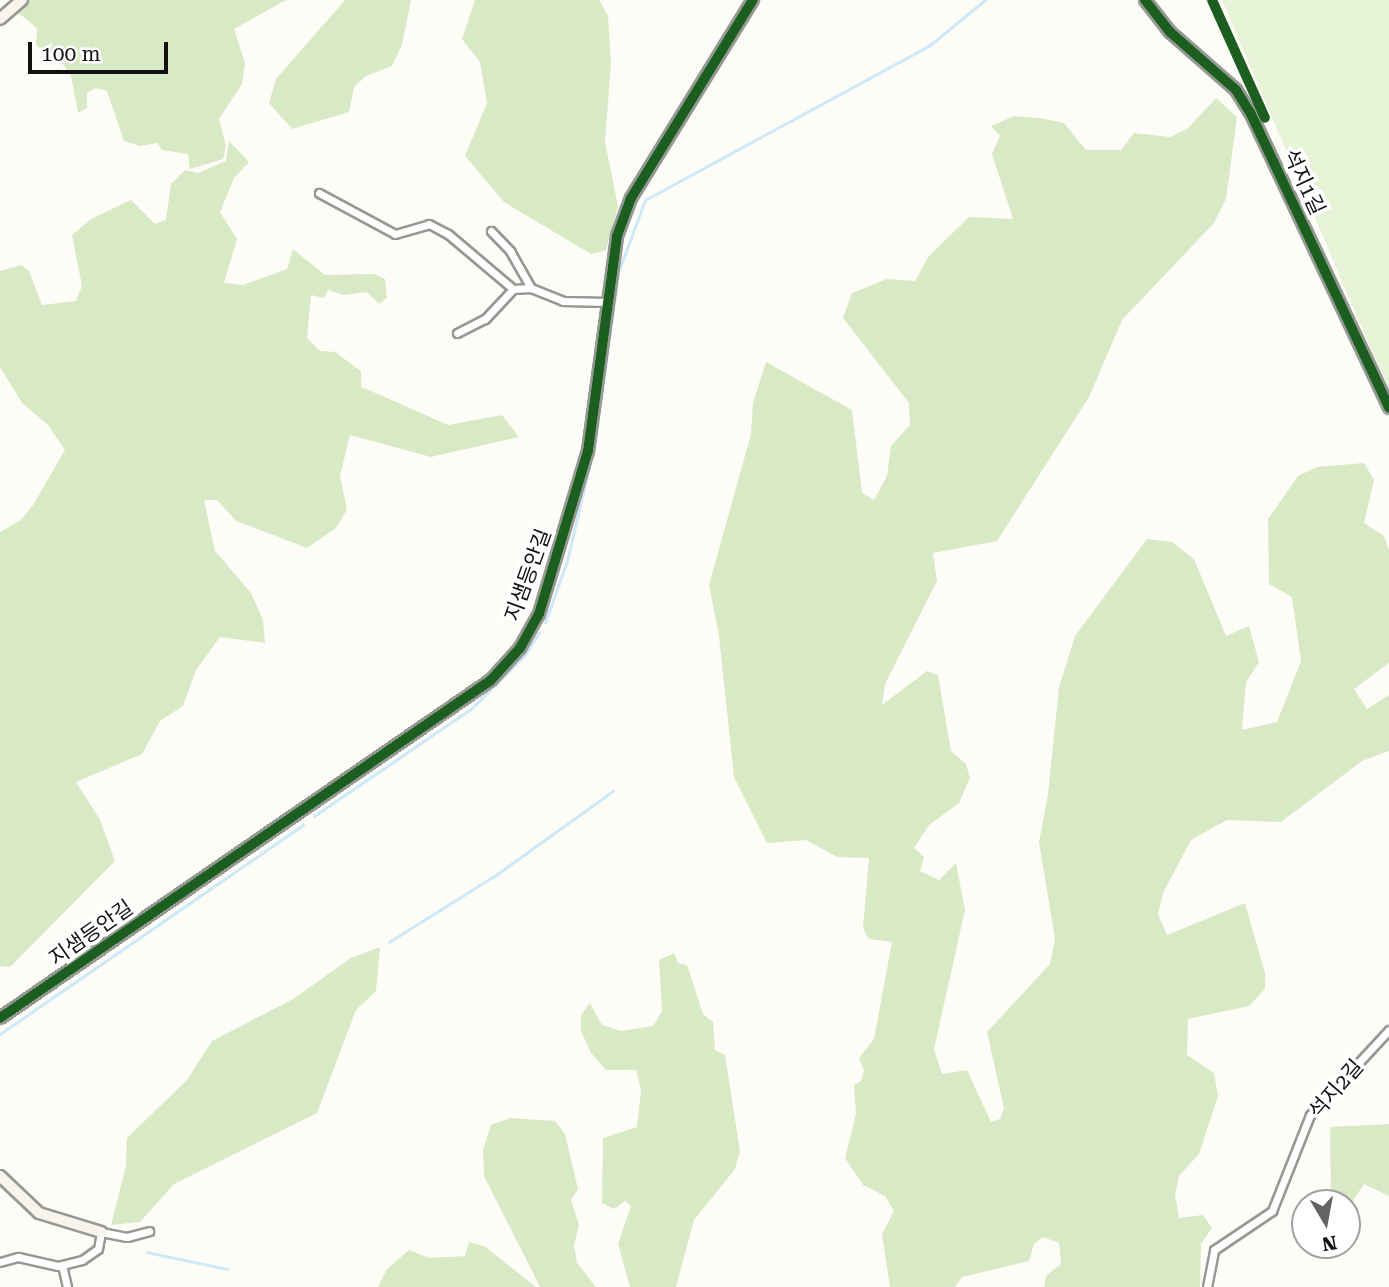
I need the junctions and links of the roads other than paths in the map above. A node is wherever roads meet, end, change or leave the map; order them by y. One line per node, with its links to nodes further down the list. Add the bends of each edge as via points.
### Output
1 (22, 0): 4 (street)
2 (753, 0): 9 (street, 지샘등안길, via 631,198 617,236)
3 (1145, 0): 11 (street, 석지1길, via 1170,32 1236,90 1250,112)
4 (0, 19)
5 (319, 193): 8 (street, via 395,234 429,224 448,234)
6 (491, 231): 7 (street, via 510,251)
7 (531, 288): 8 (street); 9 (street, via 563,301)
8 (513, 289): 10 (street, via 485,319)
9 (608, 302): 12 (street, 지샘등안길, via 587,451 540,614 520,648 491,680)
10 (457, 333)
11 (1389, 408)
12 (0, 1018)
13 (1389, 1030): 20 (street, 석지2길, via 1310,1115 1272,1210 1214,1250)
14 (0, 1176): 16 (street, via 39,1213)
15 (149, 1231): 16 (street, via 127,1237)
16 (101, 1232): 18 (street, via 98,1248 82,1260)
17 (0, 1262): 18 (street, via 18,1257)
18 (62, 1265): 19 (street)
19 (68, 1287)
20 (1207, 1287)

